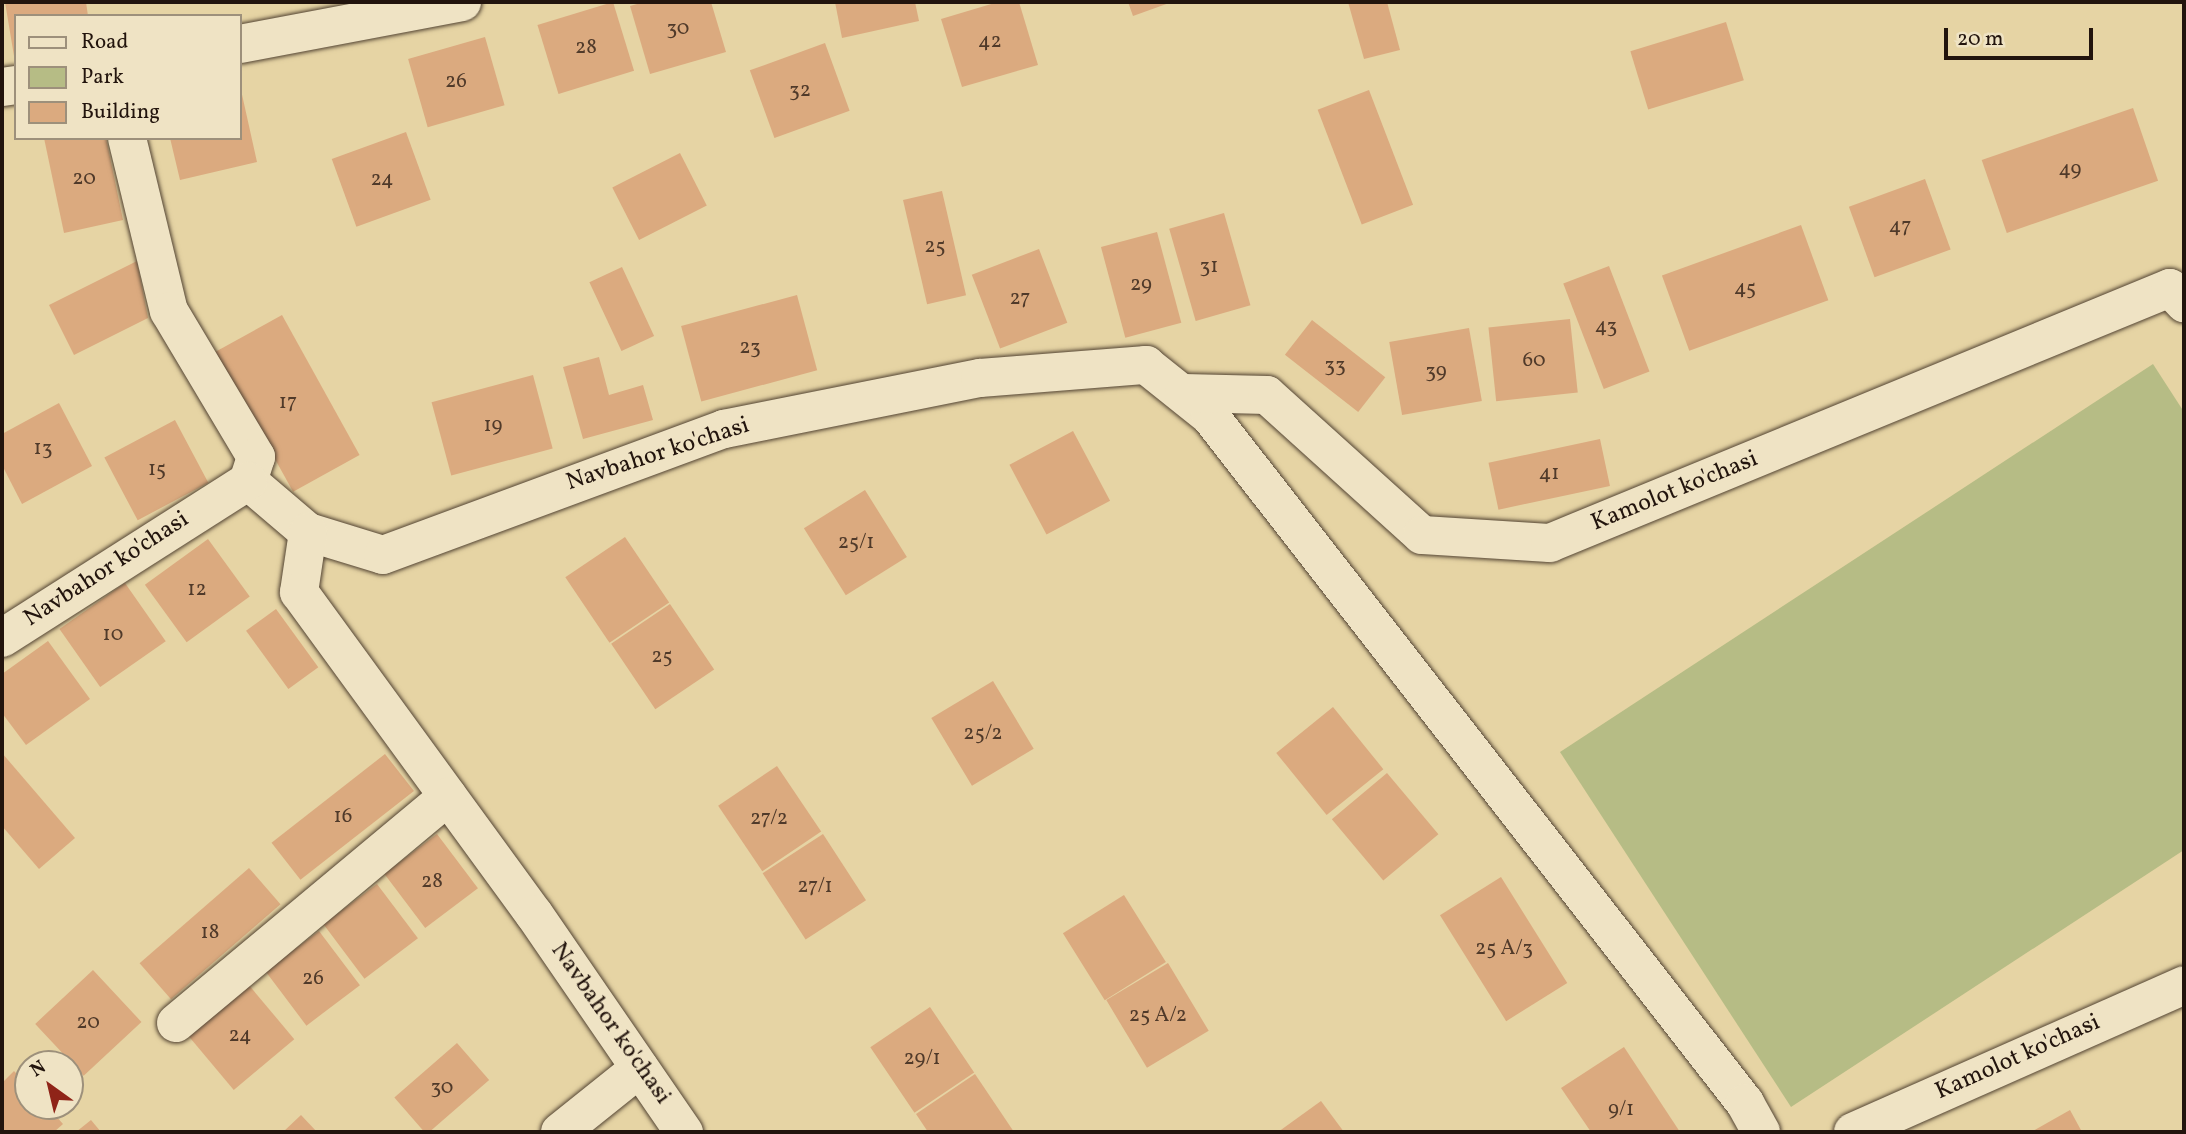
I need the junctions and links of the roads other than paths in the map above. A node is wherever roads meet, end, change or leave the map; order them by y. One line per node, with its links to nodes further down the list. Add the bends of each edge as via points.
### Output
1 (462, 2): 2 (street)
2 (242, 44)
3 (127, 140): 6 (street, via 169,311 256,457)
4 (2184, 303): 5 (street, Kamolot ko'chasi, via 2170,288 1550,543 1422,535 1267,395)
5 (1184, 393): 7 (street, Navbahor ko'chasi, via 1146,365 980,378 724,429 383,555); 15 (street, via 1210,416 1365,612 1745,1103)
6 (248, 481): 7 (street, Navbahor ko'chasi); 8 (street, Navbahor ko'chasi)
7 (308, 532): 9 (street, Navbahor ko'chasi, via 299,592)
8 (2, 638)
9 (448, 796): 11 (street); 12 (street, Navbahor ko'chasi)
10 (2184, 985): 16 (street, Kamolot ko'chasi)
11 (176, 1023)
12 (640, 1068): 13 (street); 14 (street, Navbahor ko'chasi)
13 (560, 1132)
14 (684, 1132)
15 (1761, 1132)
16 (1853, 1132)

